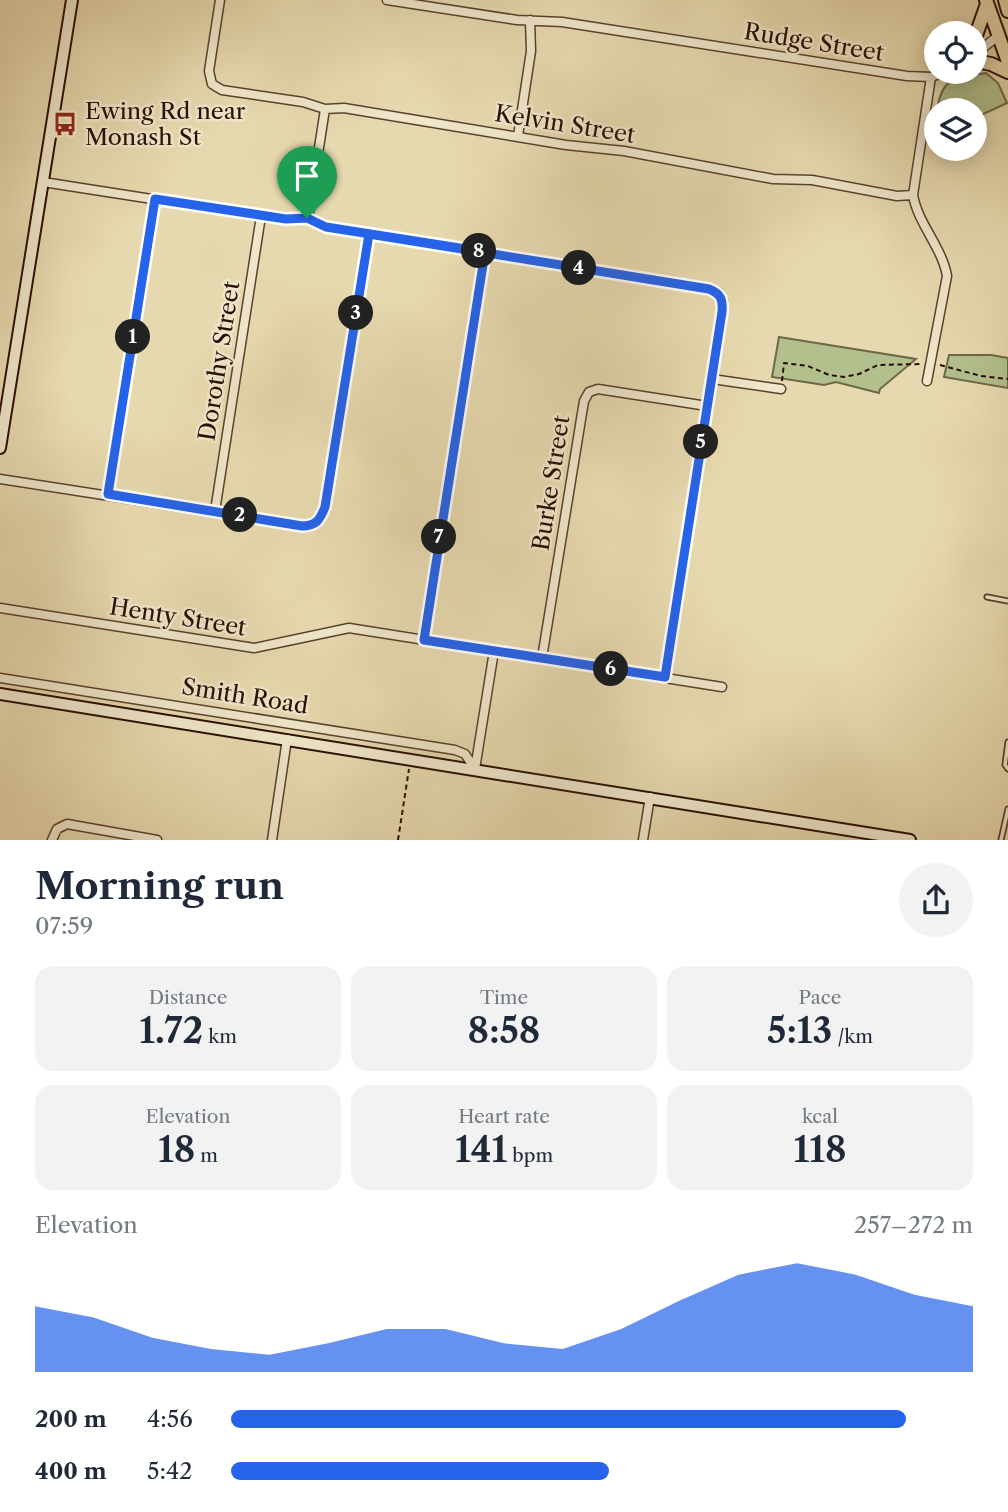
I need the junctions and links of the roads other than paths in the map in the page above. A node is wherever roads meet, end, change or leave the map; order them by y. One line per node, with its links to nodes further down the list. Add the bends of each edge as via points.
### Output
1 (72, 0): 18 (street)
2 (220, 0): 16 (street, Kelvin Street, via 209,71 212,84 222,90)
3 (387, 0): 7 (street, Rudge Street)
4 (1005, 0): 6 (main road)
5 (986, 2): 8 (main road); 9 (main road)
6 (1008, 11)
7 (530, 20): 14 (street, Rudge Street); 17 (street, via 531,51)
8 (980, 21)
9 (1003, 34): 10 (street); 11 (main road)
10 (987, 45)
11 (1008, 62)
12 (987, 63): 13 (main road)
13 (1008, 72)
14 (924, 77)
15 (930, 84): 19 (street)
16 (325, 109): 17 (street, Kelvin Street, via 344,108); 22 (street)
17 (518, 136): 19 (street, Kelvin Street, via 773,179)
18 (43, 182): 20 (street); 27 (street)
19 (913, 195): 26 (street, via 947,276)
20 (155, 199): 21 (street); 32 (street)
21 (261, 216): 22 (street); 33 (street, Dorothy Street)
22 (307, 218): 23 (street, via 326,227)
23 (369, 234): 24 (street); 33 (street, via 320,520 302,526)
24 (485, 252): 25 (street, via 719,293 723,301); 37 (street)
25 (712, 379): 28 (street); 29 (street)
26 (927, 381)
27 (5, 389): 30 (street)
28 (780, 389)
29 (707, 406): 39 (street, Burke Street, via 598,389 589,392); 40 (street)
30 (0, 448)
31 (0, 479): 32 (street)
32 (108, 494): 33 (street)
33 (215, 511)
34 (987, 597): 35 (lane)
35 (1008, 601)
36 (0, 608): 37 (street, Henty Street, via 254,648 349,628)
37 (424, 640): 38 (street, Henty Street)
38 (494, 651): 39 (street, Henty Street); 46 (street)
39 (542, 658): 40 (street, Henty Street)
40 (665, 677): 42 (street, Henty Street)
41 (0, 678): 46 (street, Smith Road, via 456,750 466,754)
42 (723, 687)
43 (0, 694): 44 (street, Smith Road)
44 (287, 739): 46 (street, Smith Road); 53 (street)
45 (1008, 742): 47 (lane)
46 (475, 769): 48 (street, Smith Road)
47 (1008, 769)
48 (650, 797): 50 (street, Smith Road); 54 (street)
49 (1008, 809): 56 (lane)
50 (868, 836): 55 (street, Smith Road)
51 (52, 840): 52 (street, via 57,829 67,824)
52 (157, 840)
53 (272, 840)
54 (643, 840)
55 (910, 840)
56 (1002, 840)

